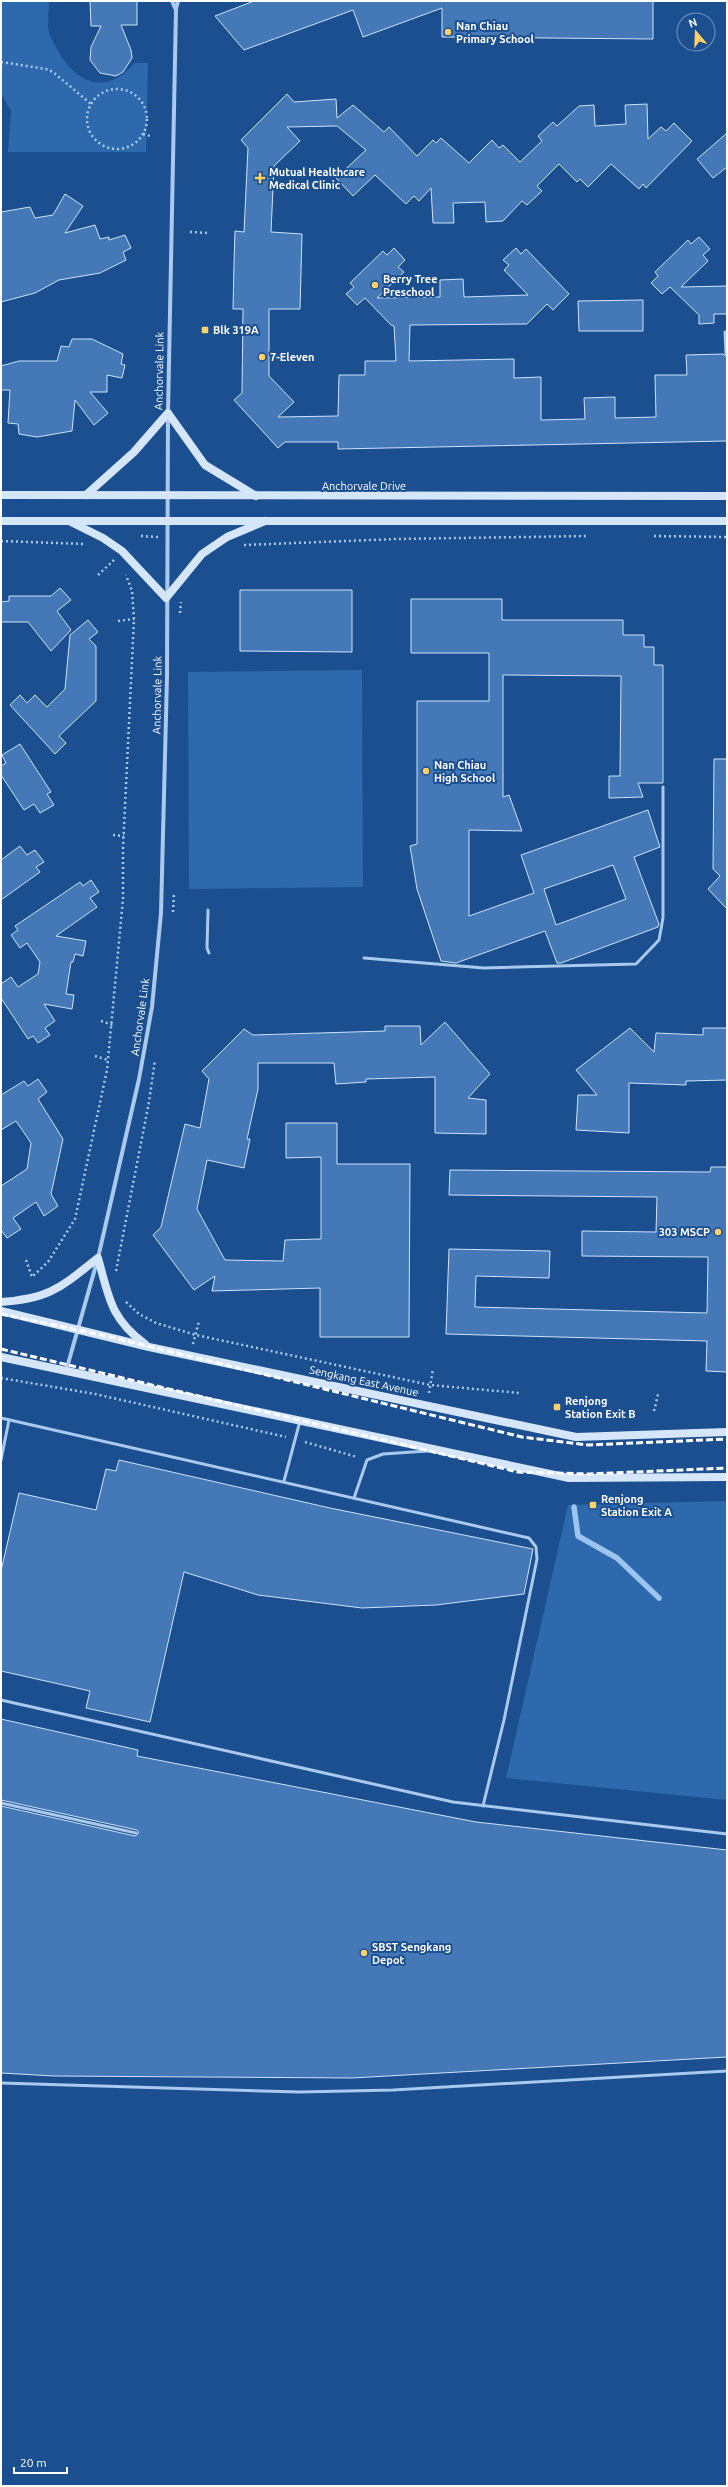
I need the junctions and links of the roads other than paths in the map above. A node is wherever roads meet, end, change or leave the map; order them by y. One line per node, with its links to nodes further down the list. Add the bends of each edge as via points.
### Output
1 (172, 1): 3 (street, Anchorvale Link)
2 (178, 1): 3 (street, Anchorvale Link)
3 (176, 9): 6 (street, Anchorvale Link)
4 (725, 332): 5 (lane)
5 (726, 354)
6 (168, 413): 8 (street, via 134,452); 9 (street, Anchorvale Link); 11 (street, via 204,465)
7 (1, 495): 8 (street, Anchorvale Drive)
8 (86, 495): 9 (street, Anchorvale Drive)
9 (168, 496): 11 (street, Anchorvale Drive); 14 (street, Anchorvale Link)
10 (727, 496): 11 (street, Anchorvale Drive)
11 (258, 497)
12 (269, 519): 14 (street); 16 (street); 17 (street, via 227,538 202,554)
13 (68, 520): 14 (street); 15 (street); 17 (street, via 104,538 122,551)
14 (168, 520): 17 (street, Anchorvale Link)
15 (1, 521)
16 (727, 521)
17 (166, 598): 22 (street, Anchorvale Link, via 167,677 161,913 152,1008 140,1079)
18 (663, 787): 21 (lane, via 662,918 659,940 636,964 484,968)
19 (208, 910): 20 (lane)
20 (209, 953)
21 (364, 958)
22 (98, 1258): 23 (street, via 45,1296); 25 (street, Anchorvale Link); 26 (street, via 109,1302 118,1320 131,1334)
23 (1, 1302)
24 (1, 1311): 25 (street, Sengkang East Avenue)
25 (78, 1329): 26 (street, Sengkang East Avenue); 28 (street, Anchorvale Link)
26 (149, 1347): 32 (street, Sengkang East Avenue, via 576,1436)
27 (1, 1357): 28 (street)
28 (66, 1371): 31 (street)
29 (1, 1418): 30 (lane)
30 (9, 1420): 34 (lane); 36 (lane)
31 (300, 1420): 33 (street); 36 (lane)
32 (727, 1432)
33 (446, 1451): 35 (street, via 570,1478); 37 (lane, via 383,1454 367,1460)
34 (1, 1460)
35 (727, 1477)
36 (284, 1481): 37 (lane)
37 (354, 1498): 40 (lane, via 529,1538 536,1547 537,1559 504,1720)
38 (1, 1700): 40 (lane, via 453,1802)
39 (1, 1803): 41 (lane)
40 (483, 1806): 42 (lane)
41 (136, 1833)
42 (727, 1834)
43 (727, 2071): 44 (lane, via 393,2090 299,2092)
44 (1, 2083)

